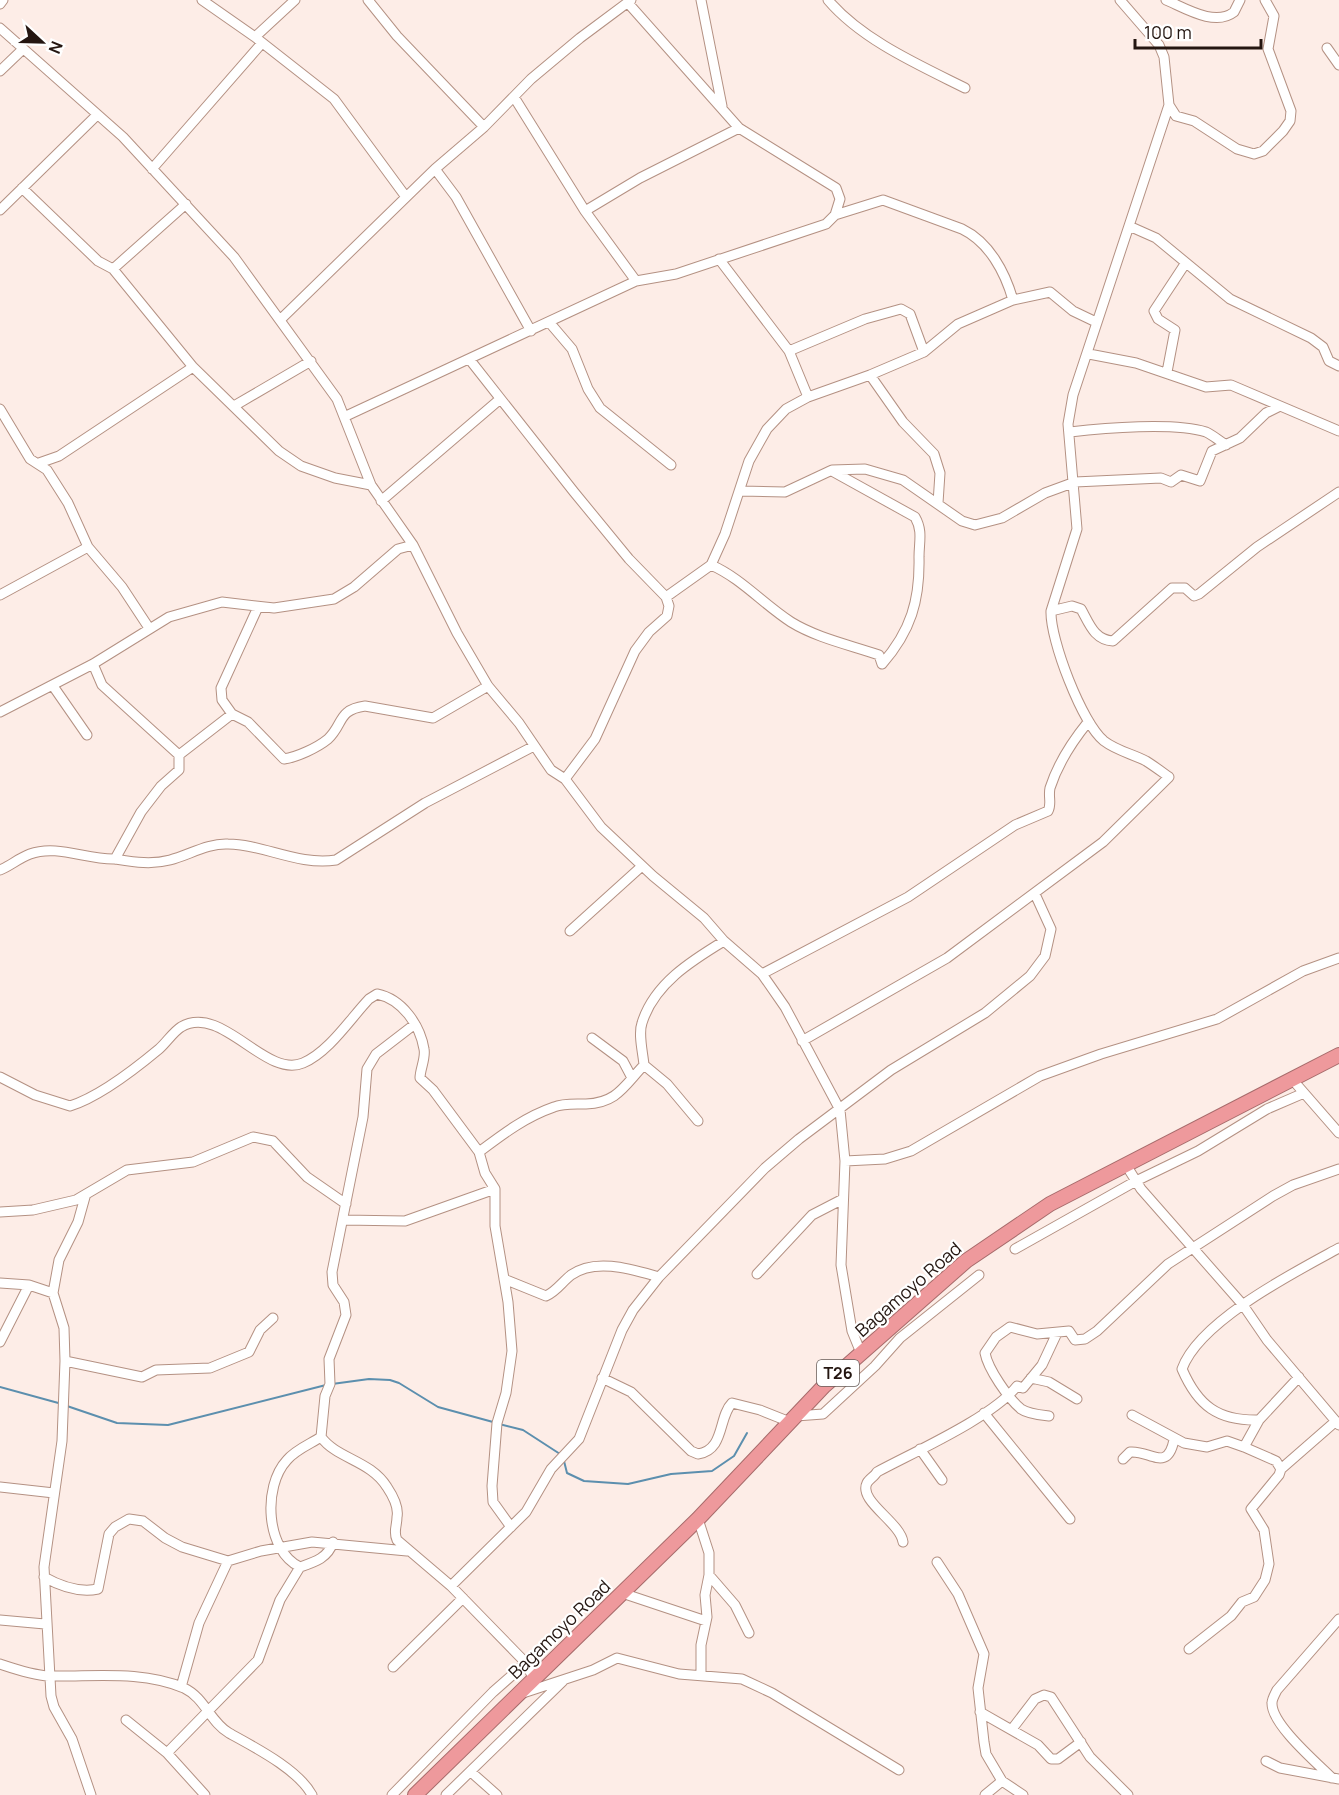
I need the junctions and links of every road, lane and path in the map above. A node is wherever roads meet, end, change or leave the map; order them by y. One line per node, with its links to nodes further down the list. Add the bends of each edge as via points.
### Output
1 (3, 0): 12 (street)
2 (202, 0): 14 (street)
3 (295, 0): 14 (street)
4 (368, 0): 24 (street)
5 (701, 0): 22 (street)
6 (828, 0): 19 (street, via 840,14 880,41)
7 (1120, 0): 21 (street, via 1162,51)
8 (1166, 0): 9 (street, via 1221,18 1234,12)
9 (1240, 0)
10 (1265, 0): 21 (street, via 1274,16 1268,49 1291,111 1283,131 1263,151 1254,154 1237,149 1194,121 1176,116)
11 (629, 1): 20 (street); 22 (street)
12 (0, 4)
13 (0, 28): 16 (street)
14 (259, 40): 26 (street); 29 (street, via 333,99)
15 (1328, 48): 17 (street)
16 (23, 49): 18 (street); 23 (street)
17 (1339, 65)
18 (0, 71)
19 (965, 88)
20 (514, 97): 24 (street); 32 (street)
21 (1169, 105): 34 (street)
22 (723, 108): 25 (street)
23 (96, 116): 26 (street, via 123,137); 28 (street)
24 (484, 127): 27 (street)
25 (739, 128): 32 (street); 33 (street, via 836,188 840,199)
26 (152, 169): 30 (street)
27 (435, 169): 29 (street); 43 (street, via 456,197)
28 (22, 188): 31 (street); 37 (street, via 98,261)
29 (406, 197): 40 (street)
30 (186, 204): 37 (street); 40 (street, via 234,257)
31 (0, 210)
32 (585, 211): 38 (street)
33 (835, 215): 35 (street, via 826,224); 39 (street, via 884,200 971,233 997,262)
34 (1129, 226): 36 (street, via 1156,238); 42 (street)
35 (719, 259): 38 (street, via 676,274); 44 (street)
36 (1185, 264): 49 (street, via 1230,299 1311,338 1323,347 1329,361); 51 (street, via 1154,311 1175,330)
37 (113, 268): 50 (street)
38 (636, 281): 41 (street)
39 (1013, 300): 42 (street, via 1050,292 1073,311); 45 (street, via 958,324)
40 (281, 319): 48 (street)
41 (549, 322): 43 (street); 63 (street, via 572,349 588,390 600,408)
42 (1096, 322): 46 (street)
43 (531, 331): 47 (street)
44 (789, 351): 45 (street, via 865,319 901,309 910,314); 53 (street)
45 (924, 352): 52 (street)
46 (1089, 354): 51 (street); 60 (street, via 1073,395)
47 (470, 360): 54 (street); 58 (street)
48 (311, 361): 55 (street); 58 (street)
49 (1339, 366)
50 (193, 367): 55 (street); 62 (street, via 59,456)
51 (1167, 372): 56 (street, via 1206,387 1231,385)
52 (870, 375): 53 (street); 70 (street, via 903,422 934,454 940,472)
53 (808, 397): 67 (street, via 786,409 767,429 749,461)
54 (499, 400): 69 (street); 75 (street, via 629,559)
55 (234, 406): 66 (street, via 279,451 301,466)
56 (1278, 407): 59 (street); 61 (street)
57 (0, 409): 62 (street, via 30,459)
58 (346, 416): 66 (street)
59 (1339, 431)
60 (1070, 432): 61 (street, via 1124,427 1192,429 1209,433); 65 (street)
61 (1226, 445): 65 (street, via 1212,451 1197,482 1180,475 1171,482 1161,478)
62 (39, 463): 72 (street, via 68,503)
63 (671, 465)
64 (832, 470): 67 (street, via 785,492); 70 (street, via 879,472 903,480); 73 (street, via 915,517 920,526 921,580 910,623 882,664 879,655 802,628 733,576)
65 (1075, 482): 70 (street, via 1056,487 1002,518 975,525 962,521); 77 (street, via 1077,529)
66 (371, 485): 69 (street)
67 (741, 491): 73 (street)
68 (1339, 492): 77 (street, via 1257,547 1199,594 1194,596 1185,588 1172,588 1113,641 1097,636 1081,609)
69 (381, 501): 71 (street)
70 (938, 503)
71 (413, 545): 76 (street, via 398,549 334,599); 81 (street)
72 (88, 547): 74 (street); 78 (street, via 122,587)
73 (711, 565): 75 (street)
74 (0, 595)
75 (666, 597): 88 (street, via 667,616 635,651 595,739)
76 (258, 607): 78 (street, via 234,602 203,606); 83 (street, via 221,688 222,700)
77 (1051, 610): 84 (street, via 1050,623 1057,645)
78 (149, 628): 79 (street)
79 (93, 664): 80 (street); 87 (street, via 102,685)
80 (52, 686): 82 (street); 85 (street)
81 (488, 686): 83 (street, via 433,718 355,707 343,714 326,740 284,759 248,722); 86 (street)
82 (0, 712)
83 (232, 714): 87 (street)
84 (1088, 722): 92 (street, via 1103,741 1146,761 1169,777 1103,842); 96 (street, via 1057,768 1048,811 1016,825 908,897)
85 (87, 735)
86 (534, 746): 88 (street, via 551,770); 89 (street, via 425,803 336,860 276,855 229,843 169,861 147,864)
87 (179, 755): 89 (street, via 179,770 141,812)
88 (565, 779): 90 (street, via 601,827)
89 (115, 859): 91 (street, via 82,857 59,850 30,854)
90 (642, 866): 93 (street); 94 (street, via 704,918)
91 (0, 870)
92 (1035, 894): 99 (street, via 947,958); 106 (street, via 1051,929 1045,956 1030,976 985,1013 891,1070)
93 (570, 931)
94 (724, 941): 96 (street); 101 (street, via 685,965 656,994 641,1025)
95 (1339, 958): 110 (street, via 1303,972 1217,1019 1101,1053 1040,1076 911,1151 885,1159)
96 (762, 974): 99 (street)
97 (415, 1024): 102 (street, via 395,1001 377,994 317,1054 293,1065 201,1021 181,1027 159,1049 101,1091 70,1106 35,1095); 109 (street, via 425,1051 420,1078); 117 (street, via 376,1054 367,1069 363,1117)
98 (592, 1038): 103 (street, via 622,1061)
99 (802, 1041): 106 (street)
100 (1339, 1055): 104 (highway, Bagamoyo Road / T26)
101 (644, 1065): 103 (street); 107 (street)
102 (0, 1077)
103 (632, 1078): 109 (street, via 619,1093 601,1103 557,1105 538,1112)
104 (1291, 1078): 105 (street); 111 (highway, Bagamoyo Road / T26)
105 (1304, 1094): 108 (street); 113 (street, via 1267,1109 1198,1151)
106 (840, 1110): 110 (street); 125 (street, via 765,1168)
107 (698, 1121)
108 (1339, 1133)
109 (479, 1152): 114 (street)
110 (845, 1161): 116 (street)
111 (1126, 1165): 113 (street); 132 (highway, Bagamoyo Road / T26, via 1004,1233)
112 (1339, 1168): 122 (street, via 1273,1196)
113 (1136, 1181): 121 (street); 122 (street)
114 (495, 1189): 119 (street, via 405,1221); 126 (street, via 495,1226)
115 (85, 1197): 117 (street, via 127,1170 193,1162 253,1137 273,1141 307,1177); 118 (street, via 33,1210); 129 (street, via 78,1222 59,1260)
116 (843, 1199): 123 (street, via 812,1215); 136 (street, via 841,1265 852,1331)
117 (346, 1204): 119 (street)
118 (0, 1212)
119 (344, 1220): 149 (street, via 332,1272 333,1285 344,1302 346,1315 329,1359 330,1384)
120 (1339, 1248): 130 (street, via 1294,1271)
121 (1015, 1249)
122 (1193, 1249): 130 (street); 133 (street, via 1168,1264 1085,1339 1076,1340 1069,1331)
123 (757, 1274)
124 (979, 1275): 134 (street)
125 (659, 1277): 126 (street, via 616,1267 586,1269 571,1275 546,1296); 139 (street, via 633,1310)
126 (504, 1279): 160 (street, via 512,1351 497,1423 492,1486 493,1502)
127 (0, 1283): 128 (street)
128 (29, 1285): 129 (street); 135 (street)
129 (53, 1293): 137 (street, via 64,1328)
130 (1243, 1305): 138 (street); 147 (street, via 1192,1348 1182,1369 1192,1392 1206,1408 1236,1418)
131 (273, 1318): 137 (street, via 260,1330 249,1352 210,1368 156,1370 136,1377)
132 (889, 1328): 134 (street); 136 (highway, Bagamoyo Road / T26)
133 (1057, 1333): 140 (street, via 1042,1365); 141 (street, via 1037,1334 1010,1327 990,1344 985,1353 987,1363)
134 (900, 1338): 146 (street, via 823,1414)
135 (0, 1342)
136 (861, 1353): 146 (highway, Bagamoyo Road / T26)
137 (65, 1361): 157 (street, via 62,1442)
138 (1299, 1377): 147 (street); 148 (street)
139 (602, 1378): 146 (street, via 632,1392 698,1454 719,1437 726,1409 732,1403); 160 (street, via 579,1439 551,1469 532,1503)
140 (1031, 1378): 141 (street); 142 (street, via 1049,1382)
141 (1010, 1395): 143 (street); 145 (street, via 1023,1410)
142 (1077, 1399)
143 (984, 1413): 152 (street); 159 (street)
144 (1132, 1414): 150 (street)
145 (1049, 1416)
146 (793, 1419): 158 (highway, Bagamoyo Road / T26)
147 (1259, 1420): 151 (street)
148 (1338, 1423): 154 (street)
149 (321, 1437): 163 (street, via 280,1469 272,1498); 164 (street, via 381,1478 398,1510 395,1535)
150 (1174, 1440): 151 (street, via 1207,1447 1227,1441); 153 (street, via 1164,1457 1152,1458 1140,1451 1130,1452)
151 (1245, 1447): 154 (street, via 1276,1461)
152 (920, 1449): 155 (street); 162 (street, via 877,1472 867,1482 866,1492 871,1501 897,1526)
153 (1123, 1459)
154 (1281, 1469): 178 (street, via 1251,1509 1264,1530 1269,1564 1260,1590)
155 (942, 1480)
156 (0, 1486): 157 (street)
157 (54, 1493): 169 (street)
158 (698, 1519): 168 (street, via 709,1553); 171 (highway, Bagamoyo Road / T26)
159 (1070, 1519)
160 (511, 1527): 170 (street)
161 (333, 1542): 163 (street); 164 (street); 167 (street, via 324,1557)
162 (903, 1542)
163 (279, 1548): 165 (street); 167 (street)
164 (407, 1551): 170 (street)
165 (228, 1561): 169 (street, via 182,1547 143,1521 129,1519 109,1534 98,1589 64,1587); 186 (street, via 199,1623)
166 (937, 1562): 189 (street, via 958,1593 984,1654 978,1688)
167 (300, 1567): 188 (street, via 275,1613 258,1660)
168 (709, 1575): 175 (street); 177 (street, via 735,1605)
169 (44, 1577): 176 (street)
170 (451, 1586): 172 (street)
171 (622, 1593): 175 (street); 184 (highway, Bagamoyo Road / T26)
172 (463, 1599): 179 (street); 181 (street)
173 (1339, 1619): 197 (street, via 1277,1690 1272,1703 1282,1726)
174 (0, 1620): 176 (street)
175 (706, 1621): 182 (street)
176 (45, 1624): 183 (street)
177 (749, 1633)
178 (1189, 1649)
179 (526, 1663): 184 (street); 202 (street)
180 (0, 1664): 183 (street)
181 (393, 1667)
182 (701, 1675): 185 (street, via 679,1674 617,1658); 195 (street, via 742,1679 772,1693)
183 (49, 1676): 186 (street, via 140,1677); 199 (street, via 54,1707 72,1739)
184 (533, 1678): 187 (highway, Bagamoyo Road / T26)
185 (566, 1678): 187 (street); 196 (street)
186 (181, 1687): 188 (street, via 197,1695)
187 (515, 1696): 203 (highway, Bagamoyo Road / T26)
188 (210, 1710): 193 (street); 201 (street, via 227,1732 290,1772)
189 (980, 1712): 191 (street); 198 (street, via 986,1754)
190 (126, 1720): 193 (street)
191 (1012, 1729): 192 (street, via 1038,1745 1051,1759 1058,1759); 192 (street, via 1035,1699 1044,1695 1053,1700)
192 (1081, 1743): 208 (street)
193 (167, 1753): 200 (street)
194 (1266, 1761): 197 (street, via 1280,1768)
195 (899, 1770)
196 (471, 1773): 204 (street); 205 (street)
197 (1335, 1778)
198 (1002, 1780): 206 (street); 207 (street)
199 (91, 1795)
200 (205, 1795)
201 (312, 1795)
202 (392, 1795)
203 (415, 1795)
204 (447, 1795)
205 (497, 1795)
206 (985, 1795)
207 (1023, 1795)
208 (1128, 1795)

